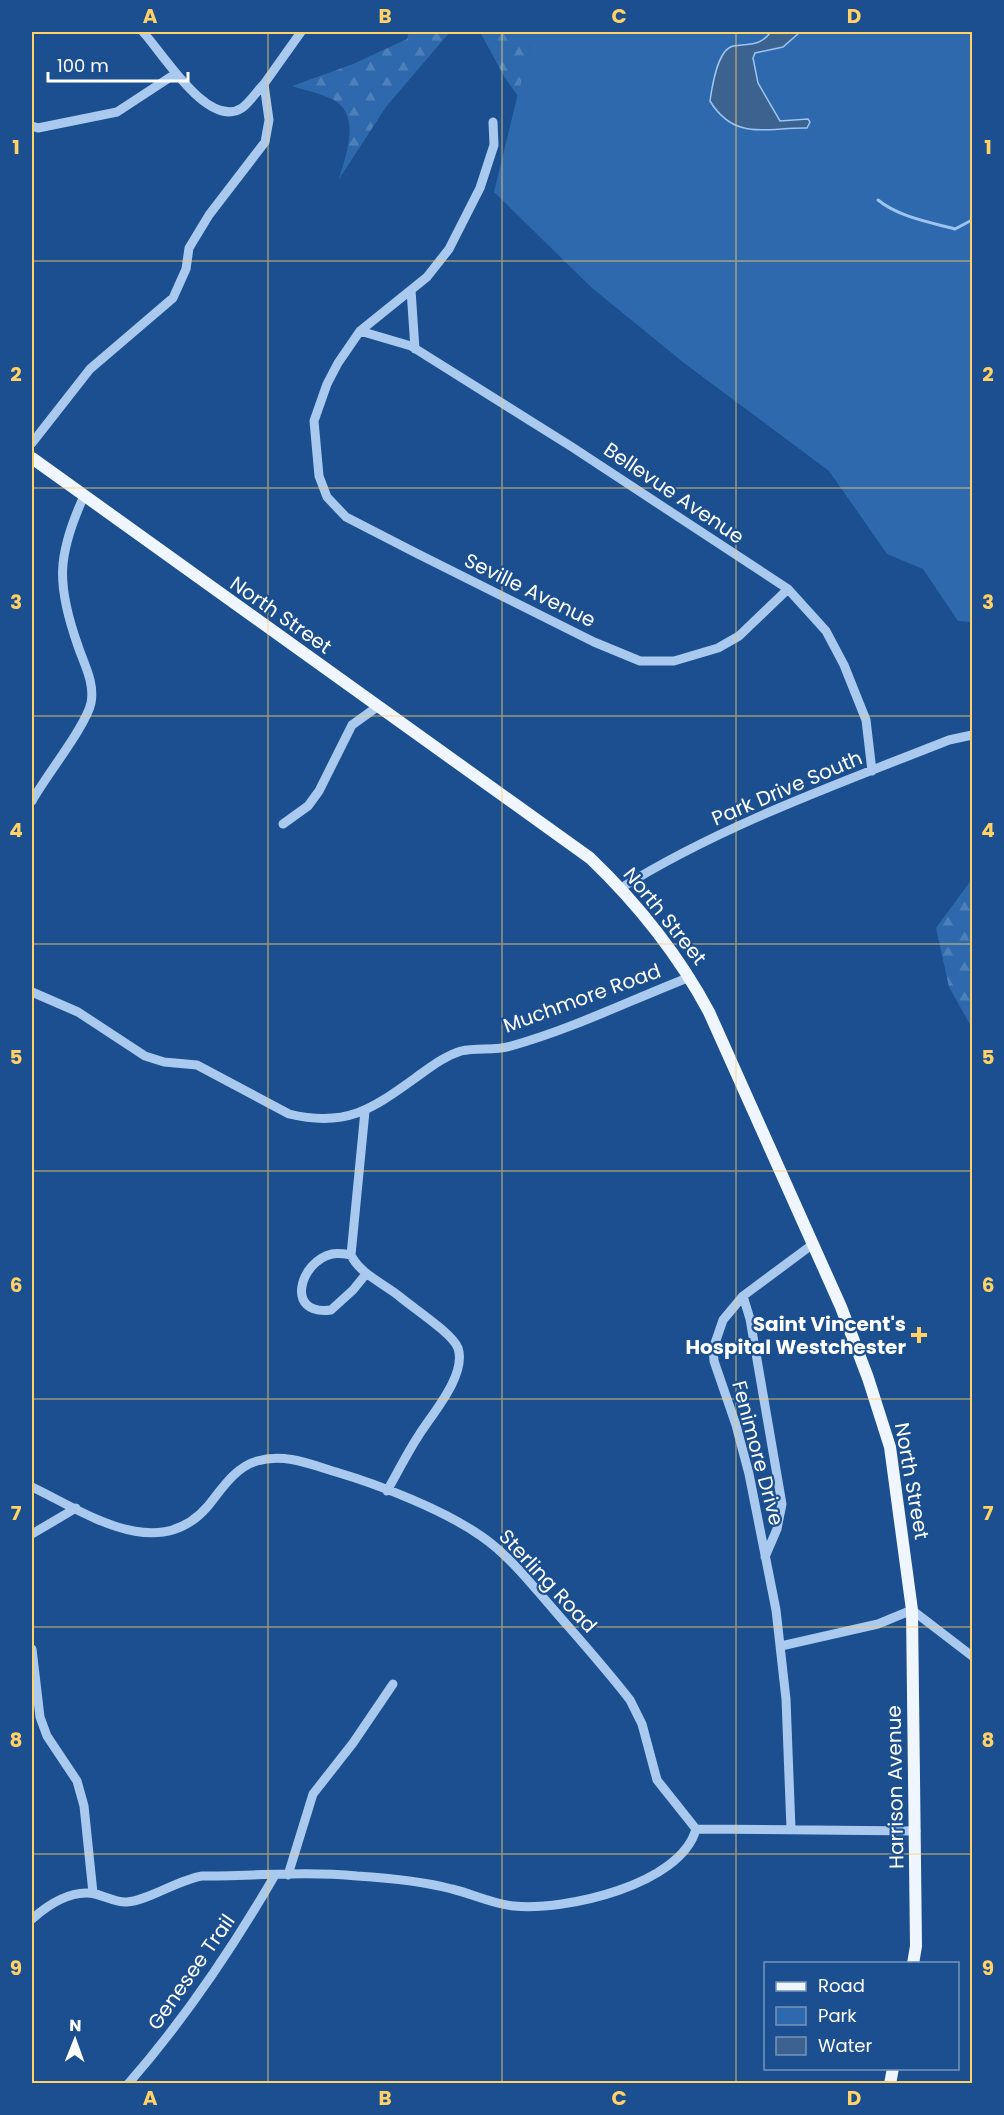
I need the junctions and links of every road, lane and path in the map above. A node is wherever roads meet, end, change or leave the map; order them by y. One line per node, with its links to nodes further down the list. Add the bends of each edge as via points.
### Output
1 (144, 32): 3 (street)
2 (301, 32): 4 (street)
3 (176, 74): 4 (street, via 213,109 225,112 242,110); 6 (street, via 117,112)
4 (264, 84): 10 (street, via 269,120 265,142 189,248 186,269 173,298 90,369)
5 (493, 122): 7 (street, via 494,145 480,188 449,249)
6 (32, 126)
7 (411, 290): 8 (street); 9 (street)
8 (360, 331): 9 (street, Bellevue Avenue); 13 (street, Seville Avenue, via 338,363 314,421 319,476 327,497 346,516 594,642 640,661 674,661 718,648 739,636)
9 (415, 349): 13 (street, Bellevue Avenue)
10 (32, 443)
11 (32, 458): 12 (main road, North Street)
12 (84, 496): 14 (main road, North Street); 17 (street, via 61,557 71,626 92,687 90,705)
13 (788, 589): 16 (street, Bellevue Avenue, via 826,632 844,665 866,720)
14 (377, 707): 18 (street, via 352,725 319,791 308,806); 19 (main road, North Street, via 536,817 590,858)
15 (972, 735): 16 (street, Park Drive South, via 949,740)
16 (872, 771): 19 (street, Park Drive South, via 663,862)
17 (32, 801)
18 (283, 824)
19 (621, 888): 20 (main road, North Street)
20 (690, 977): 22 (street, Muchmore Road, via 509,1047 463,1051 443,1058); 23 (main road, North Street)
21 (32, 992): 22 (street, Muchmore Road, via 78,1012 145,1056 197,1065 288,1114 344,1119)
22 (365, 1111): 24 (street)
23 (813, 1244): 26 (street, Fenimore Drive); 32 (main road, North Street, via 864,1368 890,1447)
24 (351, 1255): 25 (street); 25 (street, via 327,1256 308,1271 301,1298 315,1310 331,1310)
25 (366, 1274): 28 (street, via 454,1342 459,1358 446,1398 419,1434)
26 (743, 1296): 31 (street, Fenimore Drive, via 782,1504); 31 (street, Fenimore Drive, via 723,1320 712,1349 749,1474)
27 (32, 1487): 29 (street, Sterling Road)
28 (387, 1491): 29 (street, Sterling Road, via 295,1460 269,1458 243,1467 198,1517 171,1530 132,1533); 37 (street, Sterling Road, via 482,1536 522,1574 630,1700 642,1724 657,1780)
29 (76, 1508): 30 (street)
30 (32, 1534)
31 (765, 1557): 33 (street, Fenimore Drive)
32 (912, 1610): 33 (street, via 878,1624); 35 (street); 39 (main road, Harrison Avenue)
33 (781, 1646): 38 (street, Fenimore Drive)
34 (32, 1649): 42 (street, via 40,1716 47,1736 77,1781 84,1806)
35 (972, 1656)
36 (393, 1684): 41 (street, via 313,1794)
37 (696, 1829): 38 (street); 41 (street, via 693,1842 684,1852 654,1874 561,1905 493,1903 453,1889 355,1875)
38 (791, 1829): 39 (street)
39 (916, 1831): 44 (main road, Harrison Avenue)
40 (275, 1875): 41 (street); 42 (street, via 189,1878 129,1902); 45 (street, Genesee Trail, via 239,1937 169,2037)
41 (288, 1875)
42 (93, 1893): 43 (street, via 70,1895)
43 (32, 1919)
44 (914, 1962)
45 (128, 2084)

